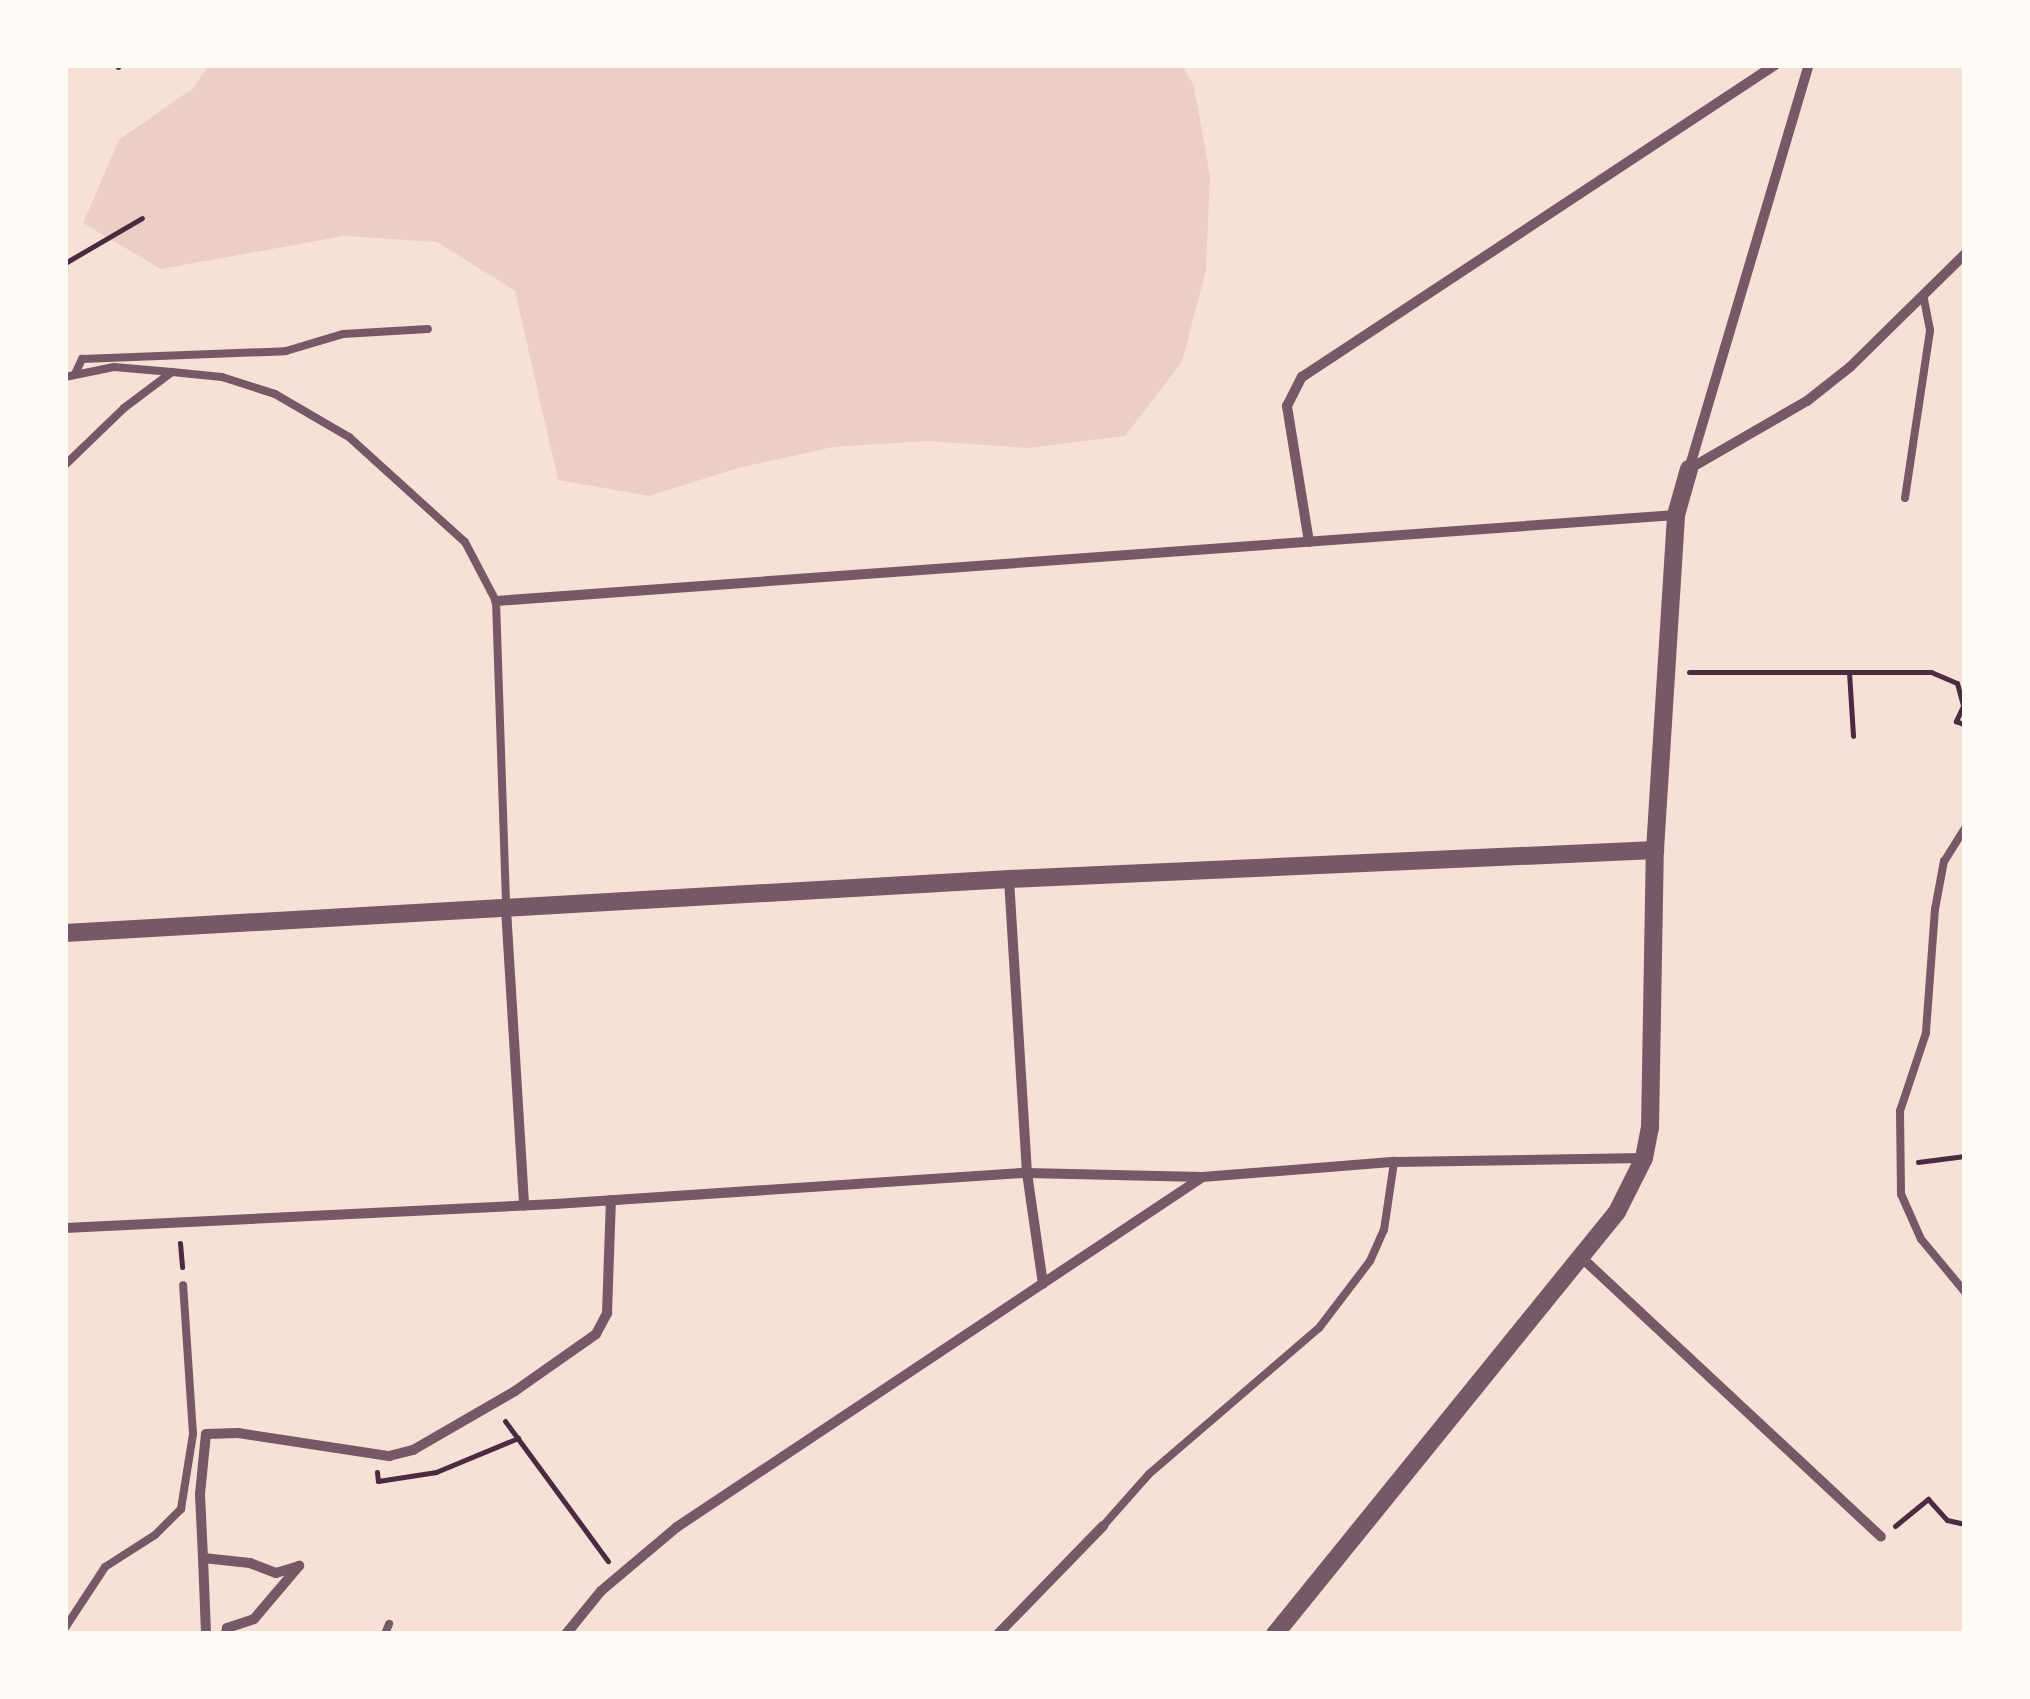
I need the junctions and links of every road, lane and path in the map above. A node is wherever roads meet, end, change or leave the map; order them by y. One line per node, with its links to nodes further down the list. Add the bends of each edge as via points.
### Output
1 (1775, 65): 14 (street, via 1302,377 1287,406)
2 (1810, 65): 11 (street)
3 (142, 218): 5 (path)
4 (1965, 254): 6 (street)
5 (65, 264)
6 (1924, 295): 11 (street, via 1808,401); 12 (lane, via 1930,330)
7 (428, 329): 9 (lane, via 344,334 286,352 82,360)
8 (172, 372): 9 (lane, via 114,367); 10 (lane); 15 (lane, via 222,377 275,394 349,437 466,542)
9 (70, 375)
10 (65, 465)
11 (1689, 469): 13 (street)
12 (1905, 498)
13 (1676, 514): 14 (street); 16 (street)
14 (1309, 542): 15 (street)
15 (496, 601): 23 (lane)
16 (1666, 672): 17 (path); 21 (street)
17 (1849, 672): 18 (path, via 1945,675 1957,683 1963,706 1956,721); 19 (path)
18 (1965, 725)
19 (1852, 736)
20 (1965, 828): 28 (lane, via 1941,877 1926,1033 1900,1111)
21 (1656, 850): 22 (street); 26 (street)
22 (1010, 879): 23 (street); 29 (street)
23 (506, 908): 24 (street); 32 (street)
24 (65, 933)
25 (1965, 1156): 28 (path)
26 (1644, 1158): 27 (street); 35 (street, via 1616,1212)
27 (1394, 1162): 30 (street); 43 (lane, via 1384,1230 1370,1261 1319,1328 1149,1474)
28 (1900, 1164): 38 (lane, via 1901,1194 1921,1239)
29 (1027, 1173): 30 (street); 31 (street); 36 (street)
30 (1202, 1177): 36 (street)
31 (611, 1200): 32 (street); 39 (street, via 604,1323 566,1357)
32 (524, 1206): 33 (street)
33 (179, 1220): 34 (street); 37 (path)
34 (65, 1228)
35 (1581, 1256): 44 (street); 54 (street)
36 (1043, 1284): 46 (street, via 677,1527)
37 (183, 1285): 48 (lane, via 193,1434 181,1509 106,1567)
38 (1965, 1292)
39 (493, 1404): 40 (path); 41 (street, via 413,1450)
40 (518, 1438): 41 (path, via 405,1479 378,1482); 46 (path)
41 (374, 1454): 45 (street, via 206,1434)
42 (1965, 1524): 44 (path, via 1948,1520 1928,1499)
43 (1102, 1526): 53 (street)
44 (1881, 1537)
45 (203, 1558): 49 (street); 50 (street, via 276,1573 298,1566 254,1619 226,1628)
46 (618, 1576): 52 (street)
47 (390, 1624): 51 (lane)
48 (65, 1628)
49 (206, 1634)
50 (226, 1634)
51 (385, 1634)
52 (566, 1634)
53 (998, 1634)
54 (1275, 1634)

